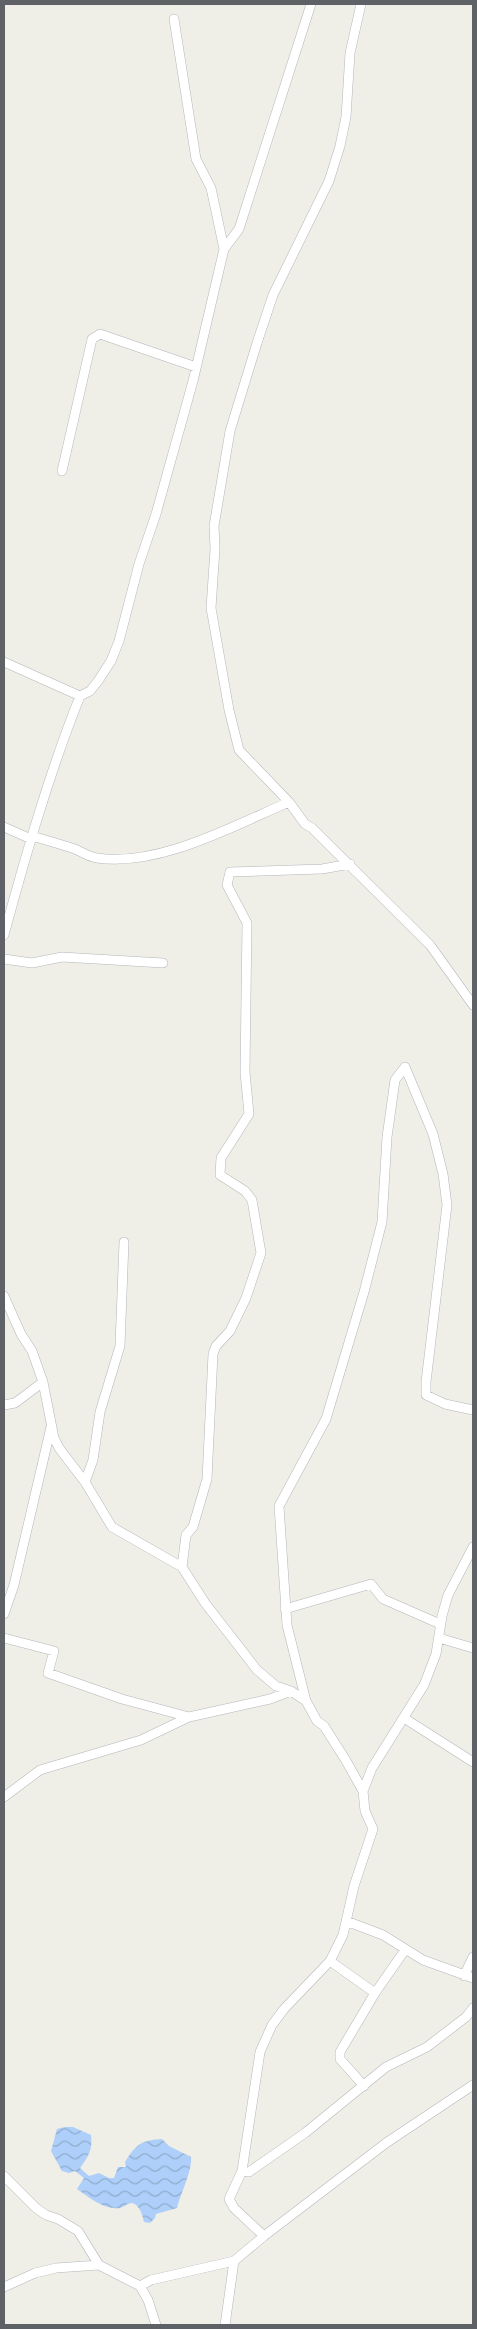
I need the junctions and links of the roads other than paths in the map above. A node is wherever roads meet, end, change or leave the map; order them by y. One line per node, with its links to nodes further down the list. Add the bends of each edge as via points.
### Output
1 (311, 4): 4 (street, via 239,229)
2 (361, 4): 9 (street, via 350,54 346,117 340,146 329,181 273,295 230,432 214,526 211,608 233,731 239,750)
3 (174, 19): 4 (street, via 196,159 211,188)
4 (224, 250): 5 (street)
5 (196, 367): 6 (street, via 100,334 92,339); 8 (street, via 119,642 98,681 90,691)
6 (62, 471)
7 (4, 662): 8 (street)
8 (80, 696): 11 (street)
9 (289, 802): 11 (street, via 160,854 94,858 74,848); 12 (street, via 305,824)
10 (4, 826): 11 (street)
11 (32, 838): 13 (street)
12 (350, 864): 16 (street, via 430,945); 25 (street, via 322,869 230,872 227,885 247,922 245,1072 249,1114 221,1158 220,1175 245,1191 252,1200 261,1253 246,1298 230,1331 213,1354 207,1479 193,1527 186,1534)
13 (4, 935)
14 (4, 959): 15 (street, via 32,963 62,957)
15 (163, 963)
16 (473, 1005)
17 (124, 1242): 23 (street, via 120,1346 100,1412 93,1460)
18 (4, 1296): 19 (street, via 32,1351)
19 (43, 1382): 20 (street, via 15,1403); 22 (street)
20 (4, 1404)
21 (473, 1410): 26 (street, via 445,1404 426,1395 447,1205 433,1134 405,1067 395,1080 387,1137 382,1222 361,1301 326,1419 279,1506)
22 (52, 1423): 23 (street, via 59,1448); 27 (street, via 14,1586)
23 (85, 1482): 25 (street, via 112,1527)
24 (473, 1547): 28 (street, via 448,1595)
25 (182, 1567): 33 (street, via 206,1604 258,1670 276,1686)
26 (285, 1608): 28 (street, via 371,1584 383,1600); 34 (street, via 289,1638)
27 (4, 1614)
28 (440, 1624): 30 (street)
29 (4, 1633): 31 (street)
30 (440, 1638): 32 (street); 36 (street, via 424,1685)
31 (4, 1640): 35 (street, via 54,1651 48,1673 122,1699)
32 (473, 1648)
33 (291, 1690): 34 (street); 35 (street, via 270,1699)
34 (306, 1701): 38 (street)
35 (189, 1717): 39 (street, via 141,1740 40,1770)
36 (404, 1718): 37 (street); 38 (street, via 372,1768)
37 (473, 1762)
38 (363, 1791): 40 (street, via 365,1811 373,1829)
39 (4, 1797)
40 (346, 1921): 41 (street, via 383,1935); 43 (street)
41 (405, 1950): 44 (street); 45 (street)
42 (473, 1958): 44 (street)
43 (330, 1961): 45 (street); 49 (street, via 284,2008 260,2052)
44 (469, 1977)
45 (375, 1993): 48 (street, via 340,2052 340,2059)
46 (473, 2008): 48 (street, via 466,2018 427,2047 386,2067)
47 (473, 2085): 51 (street, via 386,2143)
48 (364, 2086): 49 (street, via 276,2155 249,2172)
49 (242, 2171): 51 (street, via 230,2199 234,2208)
50 (4, 2176): 53 (street, via 36,2208 78,2231)
51 (264, 2236): 52 (street)
52 (234, 2261): 54 (street, via 159,2278); 57 (street)
53 (99, 2265): 54 (street); 55 (street, via 42,2272)
54 (140, 2286): 56 (street)
55 (4, 2287)
56 (156, 2325)
57 (225, 2325)

